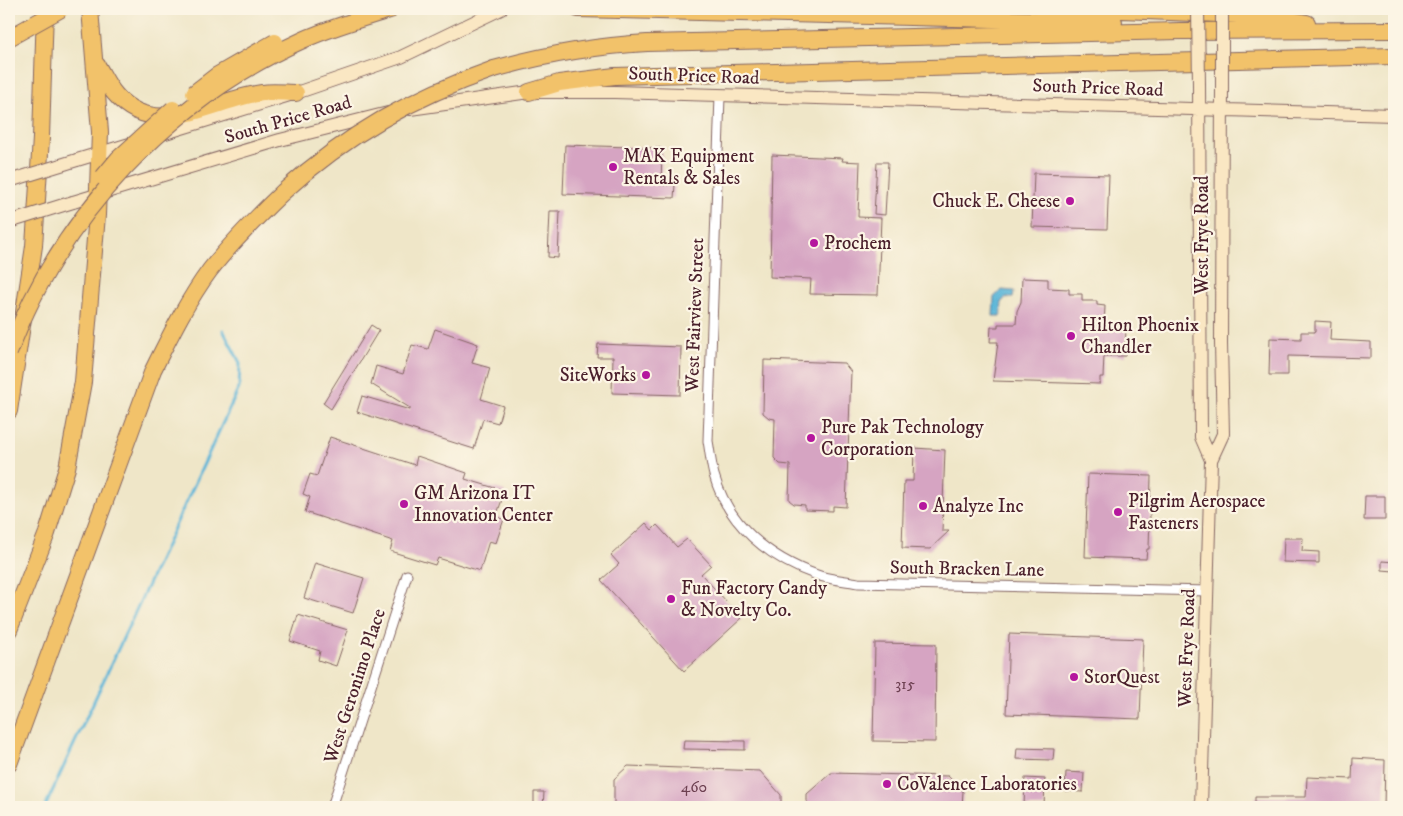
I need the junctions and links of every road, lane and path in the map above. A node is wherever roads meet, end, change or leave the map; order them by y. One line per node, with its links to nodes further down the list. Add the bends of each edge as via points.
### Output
1 (45, 9): 31 (highway, via 34,246)
2 (61, 9): 14 (highway, bridge)
3 (90, 9): 16 (highway)
4 (356, 9): 29 (highway, bridge, via 297,31 253,53 216,76 150,128 118,159 65,226 28,284)
5 (393, 9): 30 (highway, bridge, via 310,37 267,59 203,99 144,148 77,225 40,283)
6 (501, 9): 18 (main road, South Price Road, via 401,56)
7 (578, 9): 11 (highway)
8 (1097, 9): 12 (highway, via 1268,16)
9 (1198, 9): 20 (main road, West Frye Road, bridge)
10 (1222, 9): 21 (main road, West Frye Road, bridge)
11 (598, 10): 12 (highway, via 1078,22 1256,23)
12 (1341, 30): 13 (highway); 37 (highway, bridge, via 647,43 546,55 452,84 400,107 342,143 246,228 209,271 171,333 153,370)
13 (1394, 30)
14 (9, 38)
15 (1394, 56): 17 (highway, via 615,76 559,83)
16 (94, 61): 18 (highway, via 115,94 125,104 147,115 183,115 262,93); 23 (highway)
17 (529, 92): 19 (main road, South Price Road); 25 (main road, South Price Road, via 432,104 349,121)
18 (296, 93): 23 (main road, South Price Road)
19 (720, 96): 20 (main road, South Price Road); 33 (street, West Fairview Street, via 708,441 718,486)
20 (1199, 110): 21 (main road, South Price Road); 28 (main road, West Frye Road)
21 (1222, 110): 22 (main road, South Price Road); 27 (main road, West Frye Road)
22 (1394, 115)
23 (99, 154): 24 (main road, South Price Road, bridge); 25 (highway)
24 (9, 181)
25 (98, 195): 26 (main road, South Price Road, bridge); 36 (highway, via 79,413 67,468 47,533)
26 (9, 222)
27 (1221, 256): 28 (main road); 32 (main road, West Frye Road, via 1223,434)
28 (1200, 257): 32 (main road, West Frye Road, via 1201,437)
29 (9, 324)
30 (9, 353)
31 (9, 411)
32 (1211, 460): 35 (main road, West Frye Road)
33 (741, 527): 35 (street, South Bracken Lane, via 778,557 816,575 858,583)
34 (407, 575): 38 (street, West Geronimo Place)
35 (1208, 591): 39 (main road, West Frye Road)
36 (9, 630)
37 (9, 764)
38 (332, 807)
39 (1201, 807)

